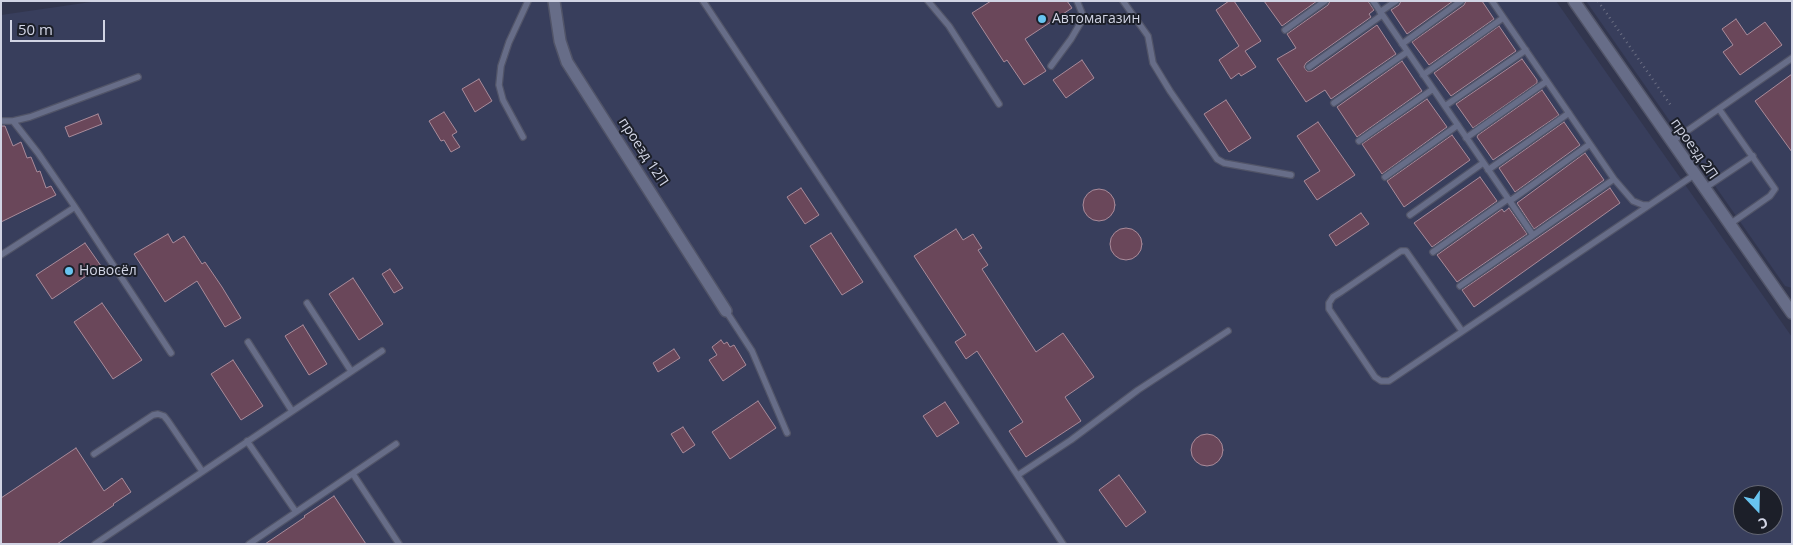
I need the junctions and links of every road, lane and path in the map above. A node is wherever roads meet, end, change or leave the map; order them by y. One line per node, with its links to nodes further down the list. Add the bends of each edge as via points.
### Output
1 (528, 1): 36 (lane, via 509,42 499,84 503,100)
2 (554, 1): 59 (street, проезд 12П, via 567,62)
3 (704, 1): 74 (lane)
4 (928, 1): 28 (lane, via 949,26)
5 (1077, 1): 21 (lane, via 1082,22)
6 (1123, 1): 44 (lane, via 1148,36 1153,63 1217,159)
7 (1325, 1): 16 (lane)
8 (1373, 1): 14 (lane)
9 (1396, 1): 14 (lane)
10 (1461, 1): 17 (lane)
11 (1492, 1): 15 (lane)
12 (1574, 1): 39 (street, проезд 2П)
13 (1598, 1): 30 (path)
14 (1381, 14): 17 (lane); 22 (lane)
15 (1504, 18): 18 (lane); 23 (lane)
16 (1285, 30)
17 (1402, 44): 19 (lane)
18 (1526, 50): 25 (lane); 29 (lane)
19 (1408, 52): 23 (lane); 27 (lane)
20 (1792, 58): 31 (lane)
21 (1051, 66)
22 (1310, 67)
23 (1423, 75): 26 (lane)
24 (138, 77): 33 (lane)
25 (1547, 81): 32 (lane); 37 (lane)
26 (1433, 89): 29 (lane); 38 (lane)
27 (1334, 103)
28 (999, 104)
29 (1445, 106): 35 (lane)
30 (1672, 107)
31 (1719, 109): 39 (lane); 41 (lane)
32 (1569, 113): 40 (lane); 43 (lane)
33 (13, 121): 34 (lane); 51 (lane)
34 (1, 122)
35 (1458, 125): 37 (lane); 46 (lane)
36 (523, 137)
37 (1466, 138): 42 (lane)
38 (1359, 140)
39 (1671, 142): 45 (street, проезд 2П)
40 (1590, 144): 47 (lane); 49 (lane)
41 (1753, 156): 48 (lane); 53 (lane, via 1775,189)
42 (1483, 162): 43 (lane); 52 (lane)
43 (1488, 170): 49 (lane)
44 (1290, 175)
45 (1694, 175): 48 (street, проезд 2П); 50 (lane)
46 (1385, 177)
47 (1614, 179): 50 (lane, via 1634,201); 54 (lane)
48 (1704, 189): 53 (street, проезд 2П)
49 (1509, 200): 54 (lane); 55 (lane)
50 (1649, 206): 62 (lane)
51 (75, 207): 56 (lane); 65 (lane)
52 (1410, 215)
53 (1729, 225): 60 (street, проезд 2П)
54 (1533, 235): 57 (lane)
55 (1433, 252)
56 (1, 255)
57 (1460, 286)
58 (307, 303): 66 (lane)
59 (726, 311): 68 (lane, via 752,351)
60 (1792, 313)
61 (1228, 331): 74 (lane)
62 (1462, 331): 62 (lane, via 1389,380 1381,381 1375,377 1329,308 1329,303 1371,271 1406,251)
63 (248, 342): 67 (lane)
64 (382, 351): 66 (lane)
65 (171, 353)
66 (351, 371): 67 (lane)
67 (292, 411): 69 (lane)
68 (787, 433)
69 (247, 441): 72 (lane); 75 (lane)
70 (396, 444): 73 (lane)
71 (94, 454): 72 (lane, via 158,414 168,420)
72 (202, 471): 76 (lane)
73 (353, 474): 75 (lane); 78 (lane)
74 (1018, 475): 79 (lane)
75 (296, 512): 77 (lane)
76 (95, 544)
77 (249, 544)
78 (398, 544)
79 (1064, 544)

